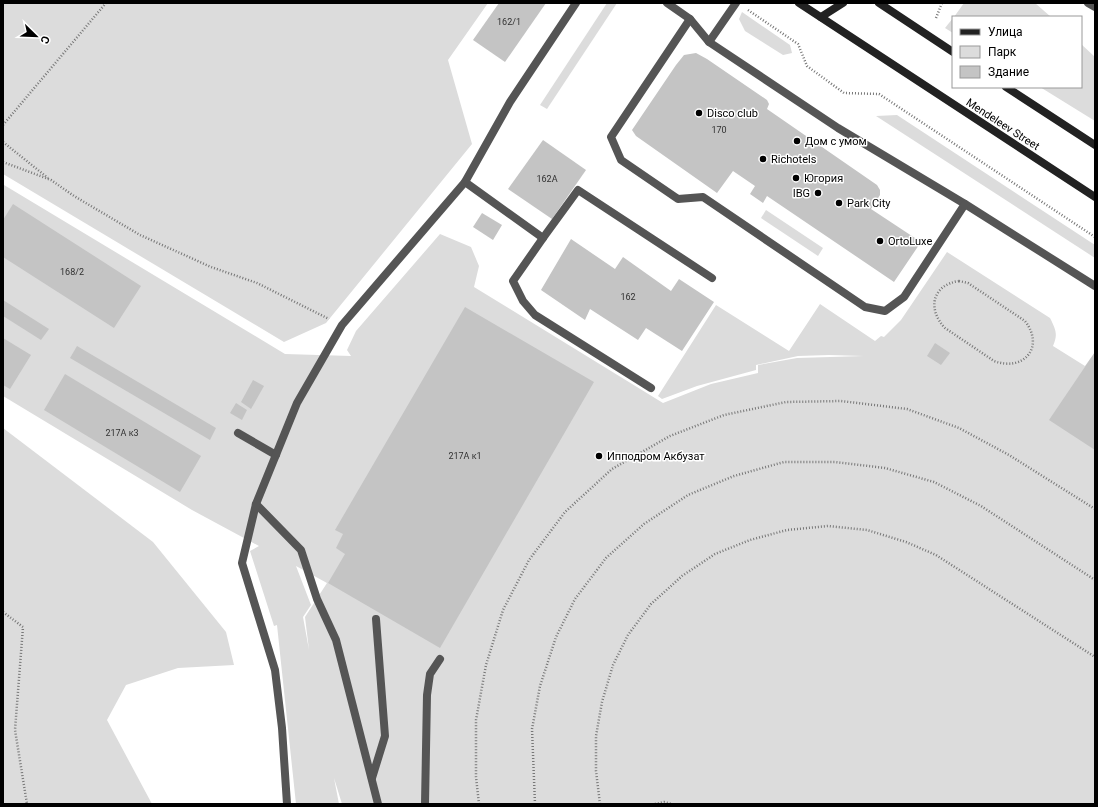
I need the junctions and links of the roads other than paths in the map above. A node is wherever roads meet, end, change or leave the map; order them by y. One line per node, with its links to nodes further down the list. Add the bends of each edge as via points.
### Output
1 (576, 3): 15 (lane, via 510,102)
2 (667, 3): 10 (lane)
3 (736, 3): 11 (lane)
4 (799, 3): 9 (main road, Mendeleev Street)
5 (843, 3): 9 (main road)
6 (879, 3): 12 (main road)
7 (1088, 3): 8 (lane)
8 (1095, 7)
9 (821, 17): 16 (main road, Mendeleev Street)
10 (690, 19): 11 (lane); 17 (lane, via 611,136 621,160 678,199 704,197 865,307 885,311 904,297)
11 (709, 42): 17 (lane, via 838,128)
12 (952, 51)
13 (1008, 88): 14 (main road)
14 (1095, 145)
15 (464, 182): 18 (lane); 23 (lane, via 342,325 297,403)
16 (1095, 197)
17 (965, 204): 20 (lane)
18 (543, 238): 19 (lane, via 578,190); 21 (lane, via 512,281 523,301 535,315)
19 (712, 278)
20 (1095, 286)
21 (651, 388)
22 (238, 434): 23 (lane)
23 (276, 455): 24 (lane)
24 (256, 504): 27 (lane, via 301,550 317,598 336,640); 28 (lane, via 242,563 274,670 282,728)
25 (376, 619): 27 (lane, via 385,736)
26 (440, 659): 30 (lane, via 430,674 427,695)
27 (372, 779): 29 (lane)
28 (287, 804)
29 (378, 804)
30 (425, 804)

